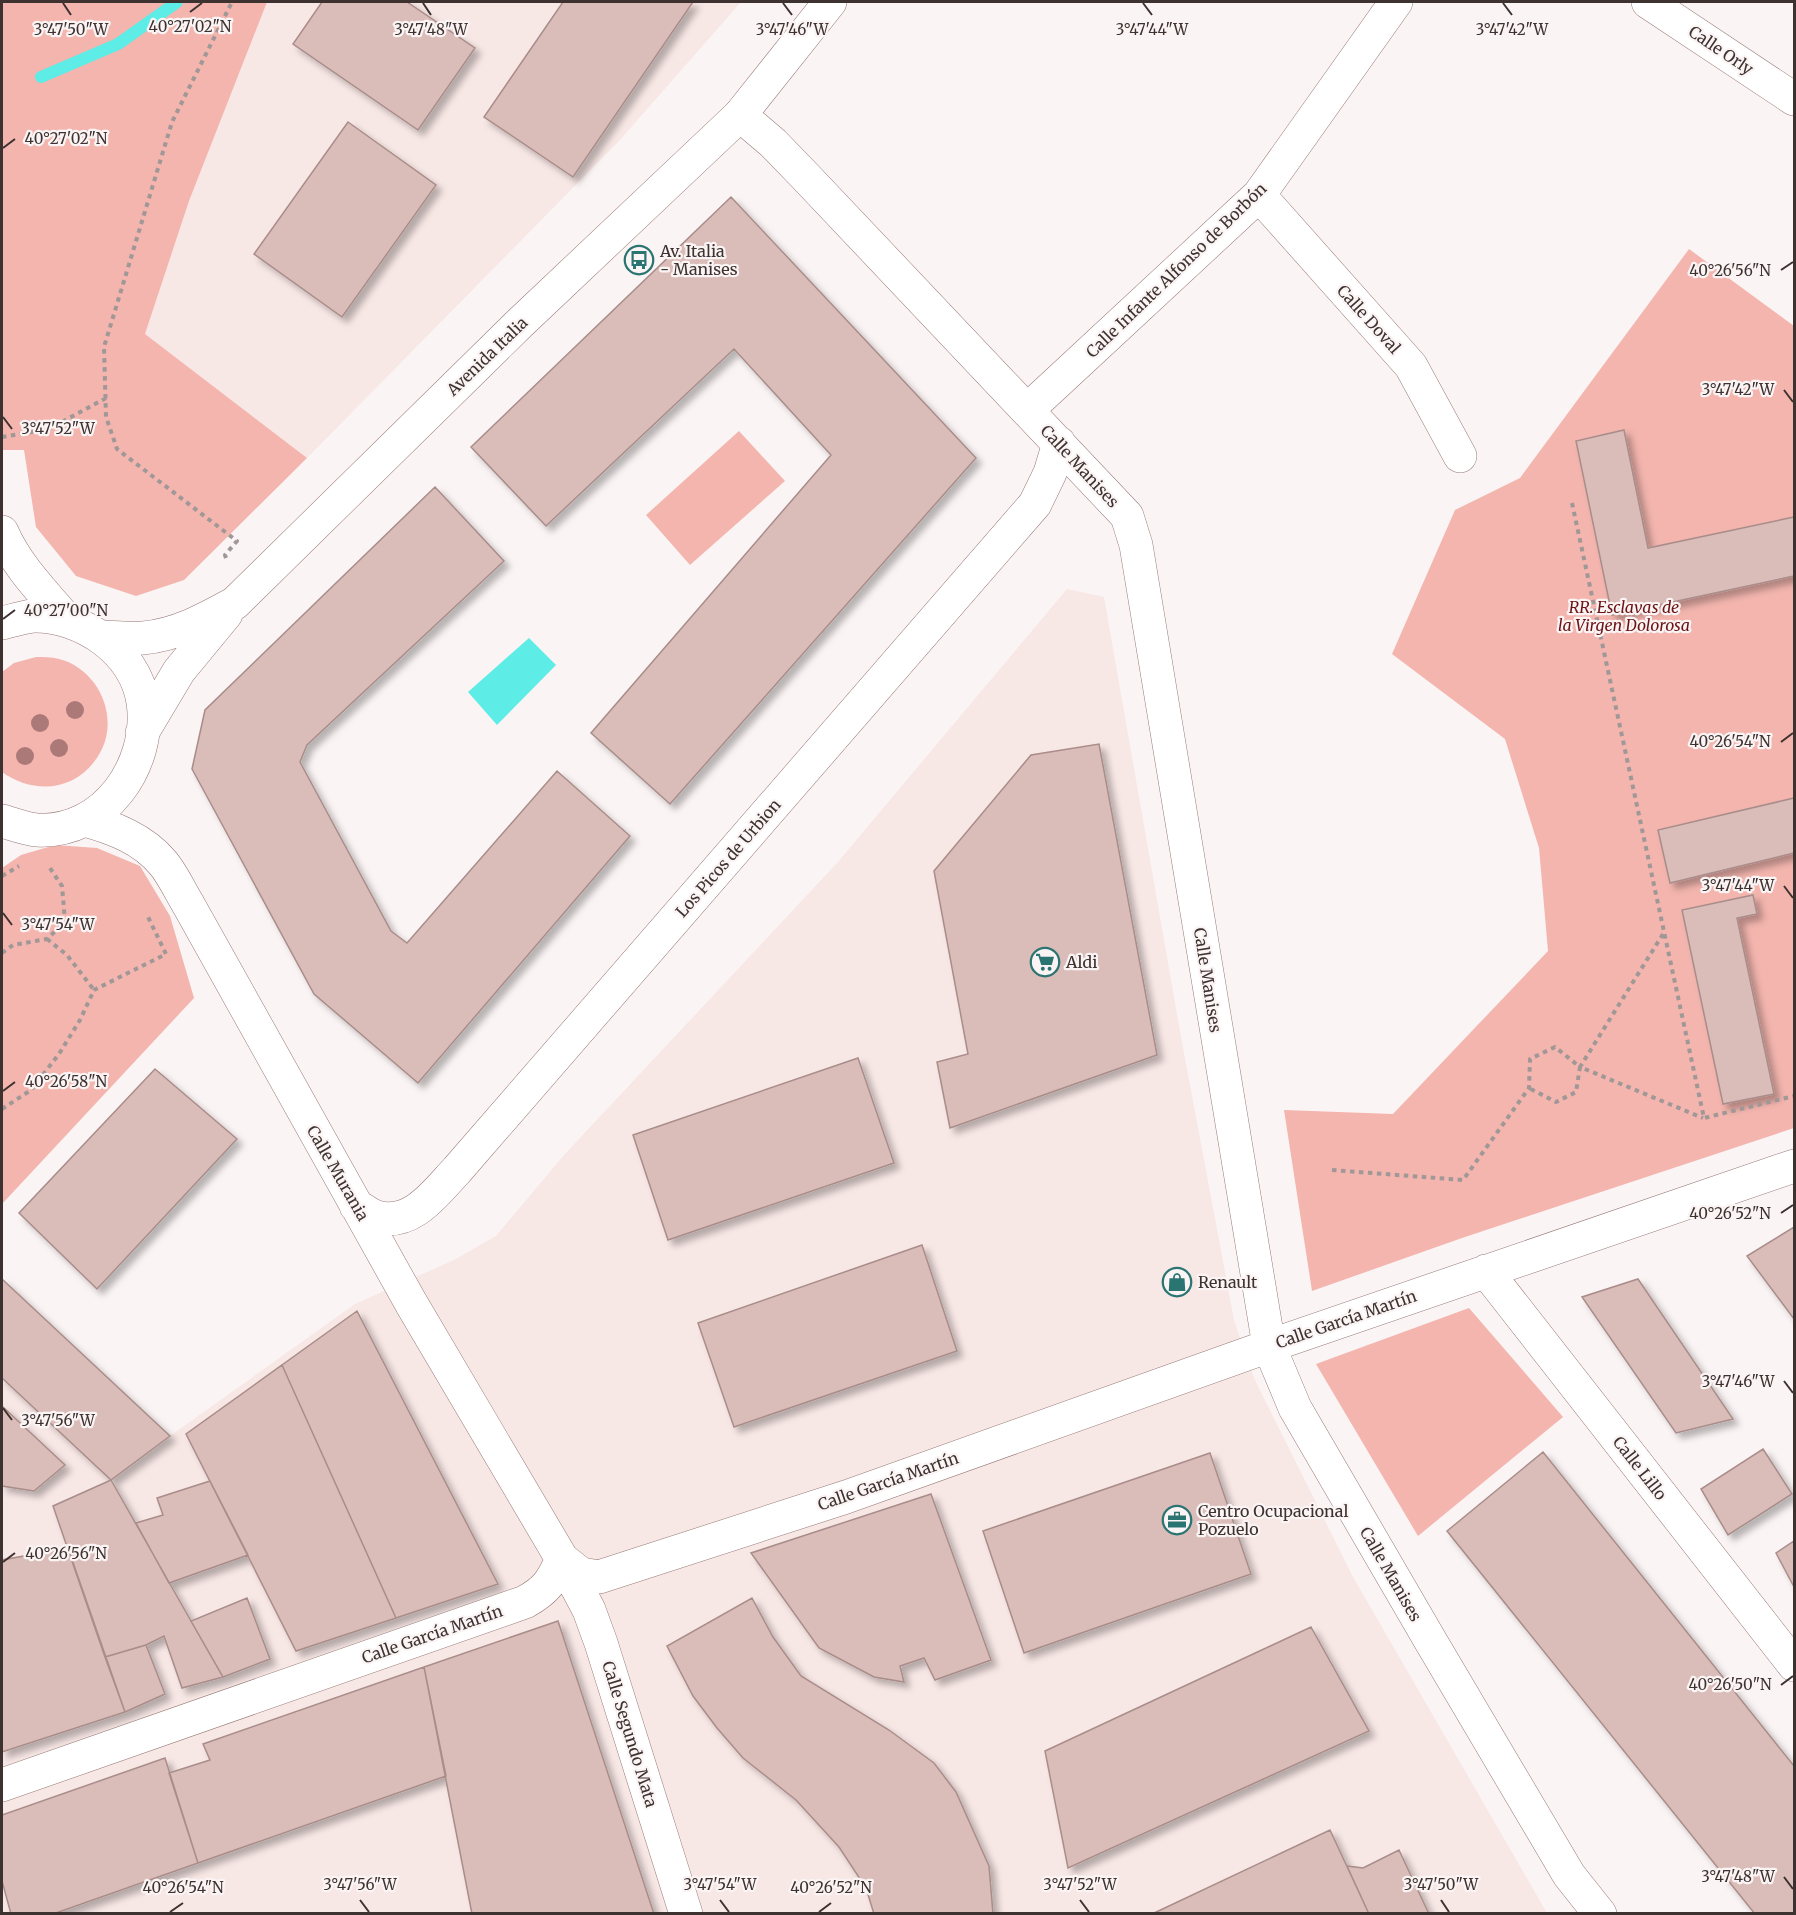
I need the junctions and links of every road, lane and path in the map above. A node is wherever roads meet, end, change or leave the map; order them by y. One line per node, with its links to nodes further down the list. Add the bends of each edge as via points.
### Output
1 (232, 2): 8 (path, via 172,122 104,347)
2 (830, 2): 6 (street, Avenida Italia)
3 (1396, 2): 7 (street, Calle Infante Alfonso de Borbón)
4 (1648, 2): 5 (street, Calle Orly)
5 (1794, 99)
6 (740, 115): 9 (street, Calle Manises, via 773,143); 16 (street, Avenida Italia)
7 (1259, 195): 9 (street, Calle Infante Alfonso de Borbón, via 1035,403); 12 (street, Calle Doval, via 1411,366)
8 (106, 398): 10 (path, via 49,429); 15 (path, via 106,417 117,449 237,541 225,555)
9 (1031, 414): 11 (street, Calle Manises)
10 (2, 437)
11 (1059, 443): 38 (street, Los Picos de Urbion, via 1035,504 457,1170 422,1206 399,1219 377,1217); 40 (street, Calle Manises, via 1127,516 1136,544)
12 (1460, 456)
13 (1572, 503): 27 (path)
14 (2, 532): 17 (street, via 34,582)
15 (228, 564)
16 (235, 603): 19 (street, Avenida Italia, via 174,632 144,638); 20 (street, via 179,671)
17 (66, 620): 18 (street, via 32,616); 19 (street)
18 (2, 623)
19 (101, 637): 20 (street, via 124,660 137,682 143,701)
20 (142, 733): 21 (street, via 138,756 115,798)
21 (85, 820): 23 (street, via 51,830); 38 (street, Calle Murania, via 134,839 164,864)
22 (2, 821): 23 (street)
23 (35, 830): 24 (street)
24 (2, 844)
25 (46, 862): 28 (path, via 62,886 65,922)
26 (148, 916): 30 (path, via 166,954)
27 (1663, 934): 31 (path); 35 (path)
28 (47, 939): 29 (path, via 13,945); 30 (path, via 67,955)
29 (2, 952)
30 (94, 990): 34 (path, via 59,1054 31,1090)
31 (1580, 1067): 32 (path, via 1576,1092 1556,1102); 32 (path, via 1555,1047 1530,1059); 35 (path)
32 (1529, 1088): 37 (path, via 1463,1180)
33 (1794, 1096): 35 (path)
34 (2, 1109)
35 (1704, 1118)
36 (1794, 1166): 39 (street, Calle García Martín)
37 (1332, 1170)
38 (356, 1206): 41 (street, Calle Murania)
39 (1486, 1271): 40 (street, Calle García Martín); 42 (street, Calle Lillo)
40 (1269, 1346): 41 (street, Calle García Martín, via 846,1497 598,1577 581,1574); 45 (street, Calle Manises, via 1295,1408 1430,1640 1569,1875)
41 (562, 1559): 43 (street, Calle García Martín, via 552,1581 525,1602); 44 (street, Calle Segundo Mata, via 589,1610 601,1643)
42 (1794, 1665)
43 (2, 1785)
44 (686, 1914)
45 (1600, 1914)

